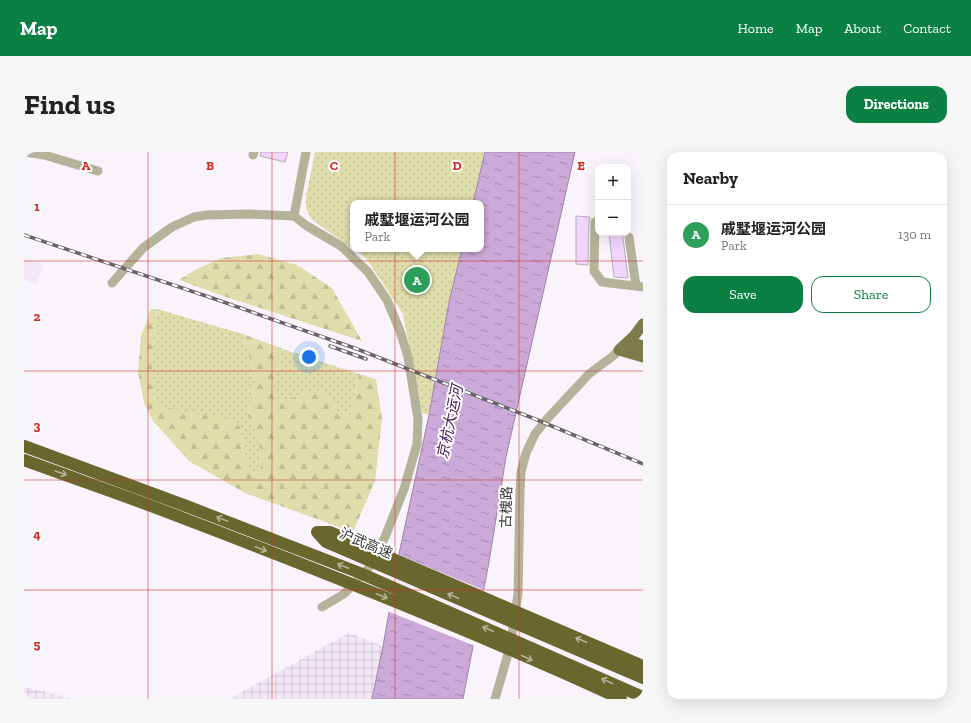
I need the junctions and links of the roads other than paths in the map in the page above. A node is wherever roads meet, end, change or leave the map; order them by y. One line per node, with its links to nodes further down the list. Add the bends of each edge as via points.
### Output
1 (26, 152): 3 (street)
2 (306, 152): 4 (street)
3 (98, 171)
4 (294, 216): 7 (street, via 243,214 194,218 172,227 143,248); 16 (street, via 341,246 368,272 387,300 408,357 418,418 417,444 404,489 385,537 368,569 344,594)
5 (595, 222): 8 (street, via 594,271 602,282)
6 (629, 237): 8 (street)
7 (112, 283)
8 (640, 287)
9 (643, 324): 10 (main road)
10 (628, 342): 11 (main road); 12 (main road)
11 (643, 346)
12 (619, 350): 13 (main road); 20 (street, 古槐路, via 589,374 547,419 535,434 526,453 521,472 518,594 510,647)
13 (643, 358)
14 (24, 446): 19 (highway, one-way to 14, bridge, via 360,573)
15 (24, 460): 21 (highway, one-way to 21, bridge, via 184,518 374,593)
16 (322, 607)
17 (643, 666): 18 (highway, 沪武高速, bridge, via 330,532 317,532 326,542)
18 (643, 678)
19 (643, 697)
20 (495, 699)
21 (621, 699)

